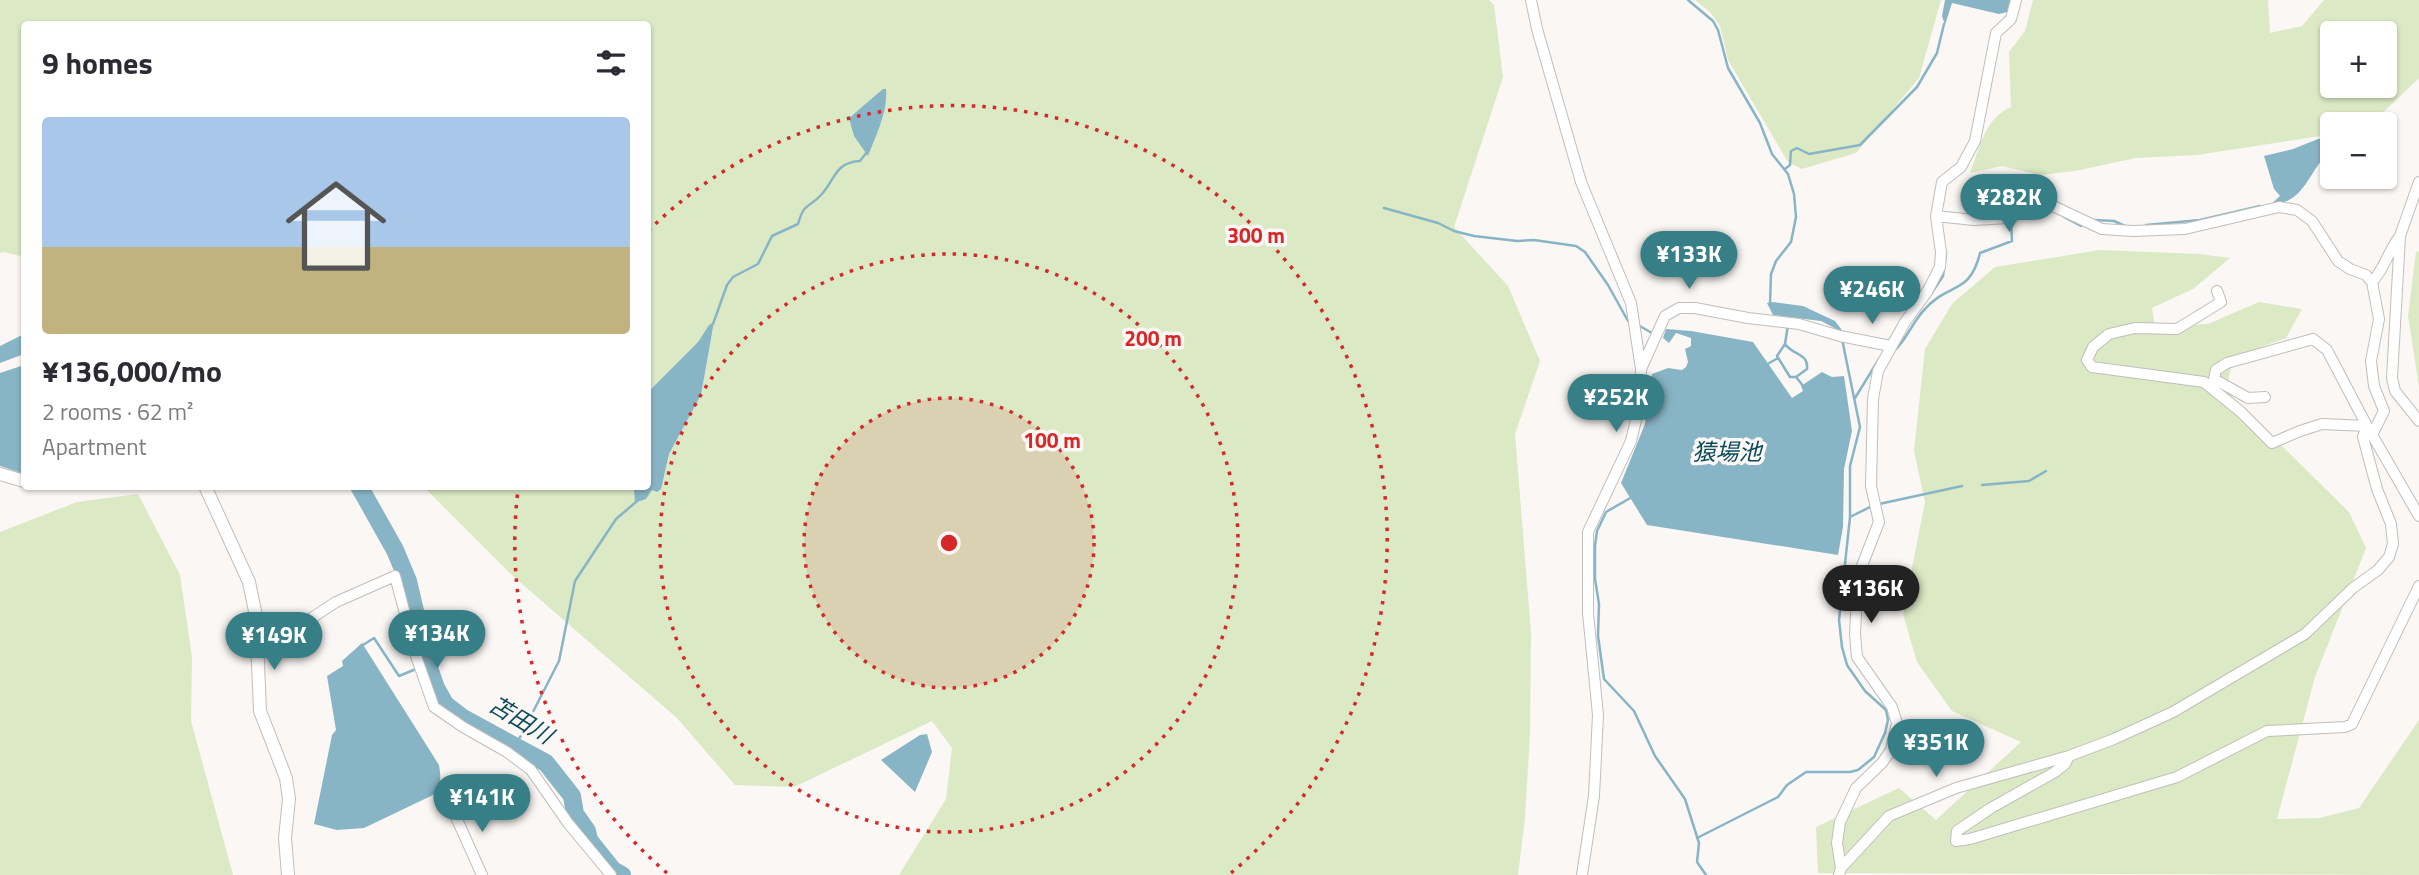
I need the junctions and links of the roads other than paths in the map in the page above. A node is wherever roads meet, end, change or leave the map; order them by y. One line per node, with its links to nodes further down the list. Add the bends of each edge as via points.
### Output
1 (1531, 0): 9 (street, via 1581,182 1631,303)
2 (2016, 0): 4 (street, via 2011,19 1996,33 1975,141 1961,167 1942,182)
3 (2419, 182): 5 (street)
4 (1936, 216): 6 (street, via 2008,218 2041,203 2102,229 2133,231 2185,229 2279,207 2297,210 2312,221 2338,261); 8 (street, via 1940,267)
5 (2400, 236): 6 (street); 11 (street, via 2392,378 2395,391)
6 (2372, 282): 12 (street, via 2379,319 2371,361 2384,411)
7 (2217, 291): 12 (street, via 2221,302 2177,329 2135,328 2109,334 2093,347 2087,360 2092,368 2204,382 2272,443 2322,424)
8 (1888, 351): 9 (street, via 1788,322 1679,307 1665,316); 21 (street, via 1878,371 1873,399 1871,486 1879,522 1858,576 1855,634 1857,657 1892,707 1897,723 1891,750 1856,788 1840,822)
9 (1641, 369): 25 (street, via 1633,433 1588,532 1588,613 1598,715 1594,796)
10 (2265, 397): 12 (street, via 2249,398 2214,379 2216,370 2313,339 2327,349)
11 (2419, 421)
12 (2369, 430): 16 (street); 19 (street, via 2363,436 2393,544 2378,570 2305,634 2173,712)
13 (0, 474): 14 (street)
14 (21, 480)
15 (207, 490): 18 (street, via 249,582)
16 (2419, 516)
17 (2419, 586): 19 (street, via 2352,724 2267,731 2176,777 1956,841 1956,831 2055,772)
18 (257, 628): 22 (street, via 260,711 288,789); 24 (street, via 304,623 336,602 395,576 434,707 531,770)
19 (2069, 756): 21 (street, via 1956,788 1889,816)
20 (452, 806): 23 (street)
21 (1840, 871)
22 (288, 875)
23 (482, 875)
24 (611, 875)
25 (1582, 875)

